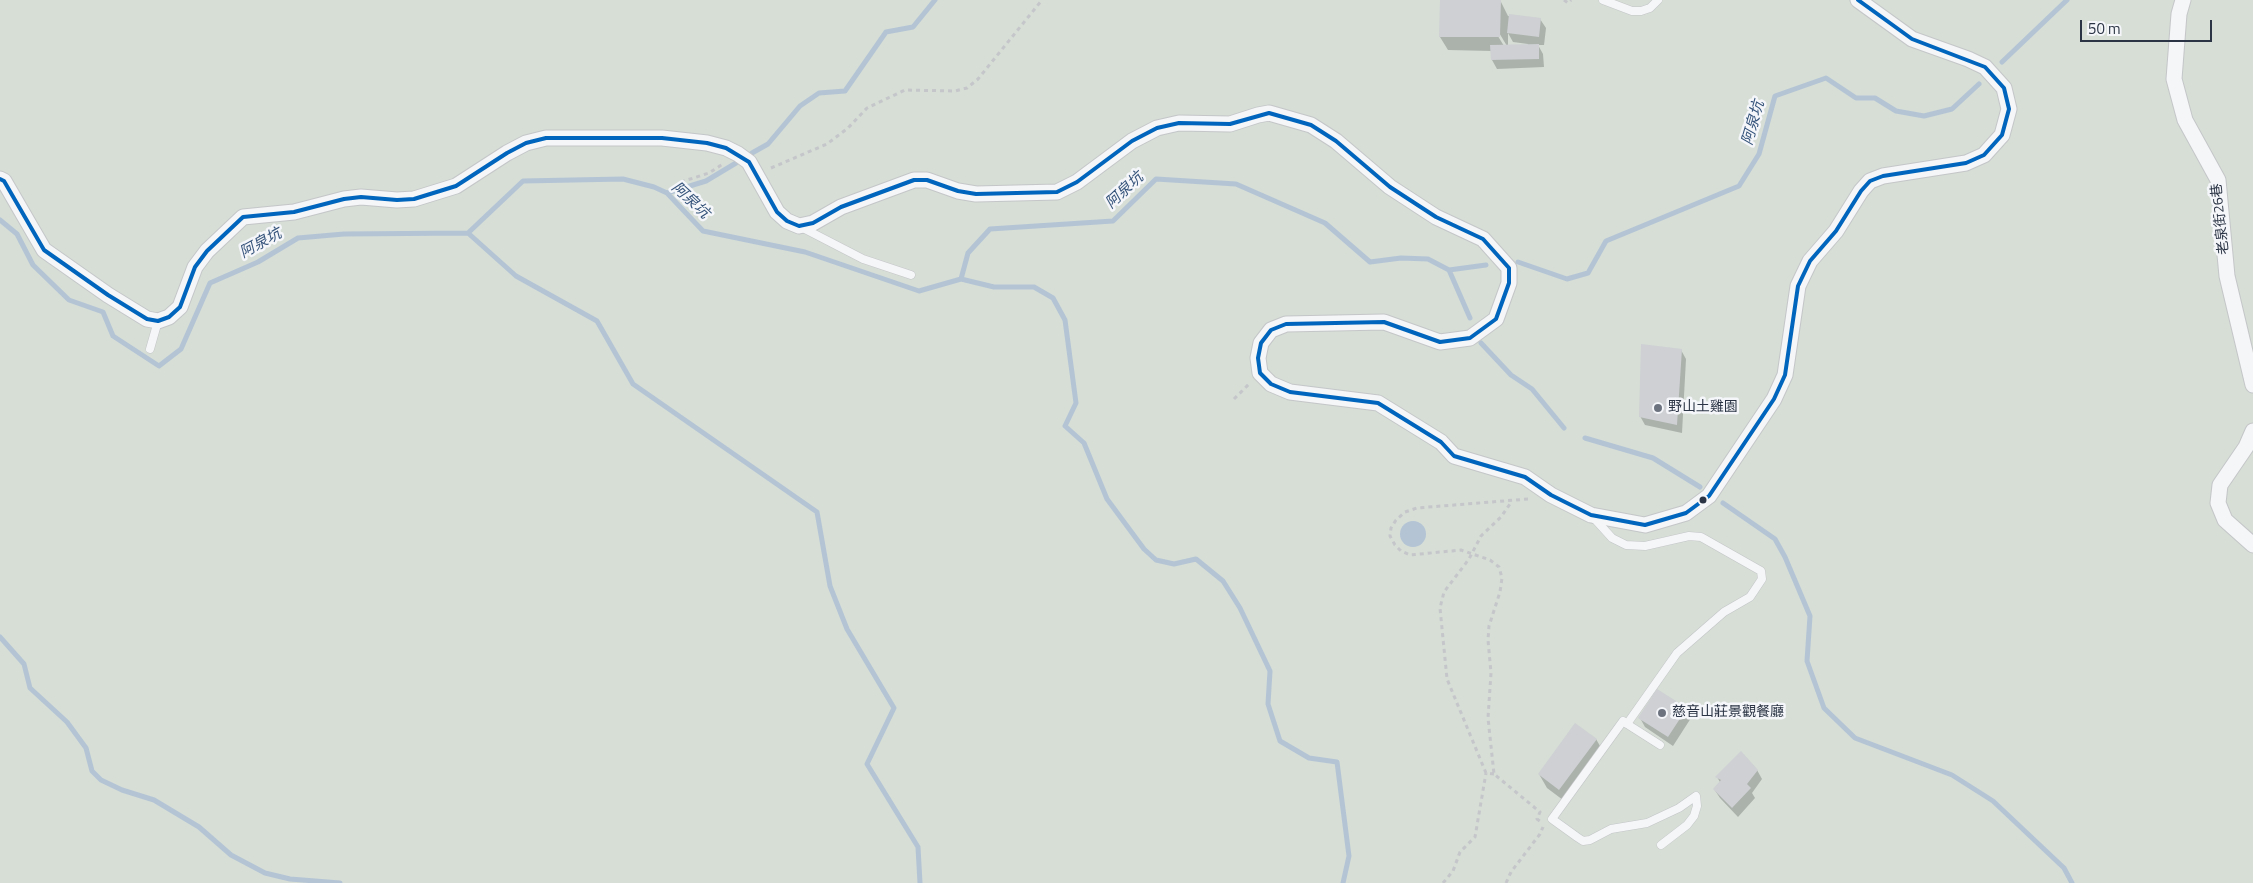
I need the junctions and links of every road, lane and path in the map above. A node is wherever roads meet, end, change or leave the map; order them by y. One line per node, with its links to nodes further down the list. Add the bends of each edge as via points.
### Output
1 (1042, 0): 9 (path, via 978,79 967,88 955,91 905,90 867,108 827,144 772,167)
2 (1564, 0): 3 (path, via 1568,3)
3 (1570, 0)
4 (1603, 0): 5 (lane, via 1642,11)
5 (1658, 0)
6 (1858, 0): 22 (street, via 1912,39 1985,67 2004,88 2009,109 2002,135 1984,155 1966,163 1882,176 1870,181 1861,191 1836,231 1810,262 1798,286 1785,375 1774,398 1709,496 1686,514 1645,525)
7 (2182, 0): 17 (street, 老泉街26巷, via 2174,79 2185,120 2218,180 2227,276)
8 (738, 154): 9 (street); 11 (path, via 709,173); 14 (street, via 707,143 662,138 546,138 526,143 507,153 456,186 414,199 361,197 294,212 243,217 195,267 180,307 169,317)
9 (758, 177): 12 (street, via 777,212)
10 (0, 179): 14 (street, via 44,250 108,295 147,319)
11 (681, 182)
12 (799, 226): 13 (lane, via 863,259); 16 (street, via 841,206 914,180 927,180 976,194 1057,192 1077,182 1132,140 1157,128 1179,124 1230,124 1269,113 1311,125 1336,141 1405,197 1436,217 1483,239 1509,268 1509,283 1496,319 1470,338 1440,342 1384,322 1286,324 1271,330 1261,343)
13 (910, 275)
14 (158, 321): 15 (lane)
15 (150, 348)
16 (1260, 373): 18 (path); 20 (street, via 1271,384 1290,392 1378,403 1441,442 1454,456 1525,477)
17 (2253, 385)
18 (1234, 399)
19 (2253, 431): 23 (street, via 2220,485 2218,503 2225,520)
20 (1551, 495): 21 (path); 22 (street)
21 (1512, 502): 24 (path, via 1501,517 1484,531); 24 (path, via 1417,508 1405,512 1391,528 1390,536 1395,545 1410,555 1461,550)
22 (1591, 515): 25 (lane, via 1612,538 1626,545 1645,546 1689,536 1701,537 1761,571 1762,579 1750,597 1724,612 1677,653)
23 (2253, 545)
24 (1472, 553): 27 (path, via 1444,592 1440,617 1448,680); 28 (path, via 1499,567 1502,578 1488,640 1491,674 1488,718)
25 (1627, 724): 26 (lane); 31 (lane, via 1623,721 1552,819 1577,838 1590,840 1611,829 1648,823 1696,796 1694,816)
26 (1660, 745)
27 (1486, 773): 28 (path); 32 (path, via 1475,837 1460,852 1453,871)
28 (1494, 774): 29 (path)
29 (1540, 812)
30 (1544, 824): 33 (path)
31 (1661, 845)
32 (1443, 883)
33 (1506, 883)

